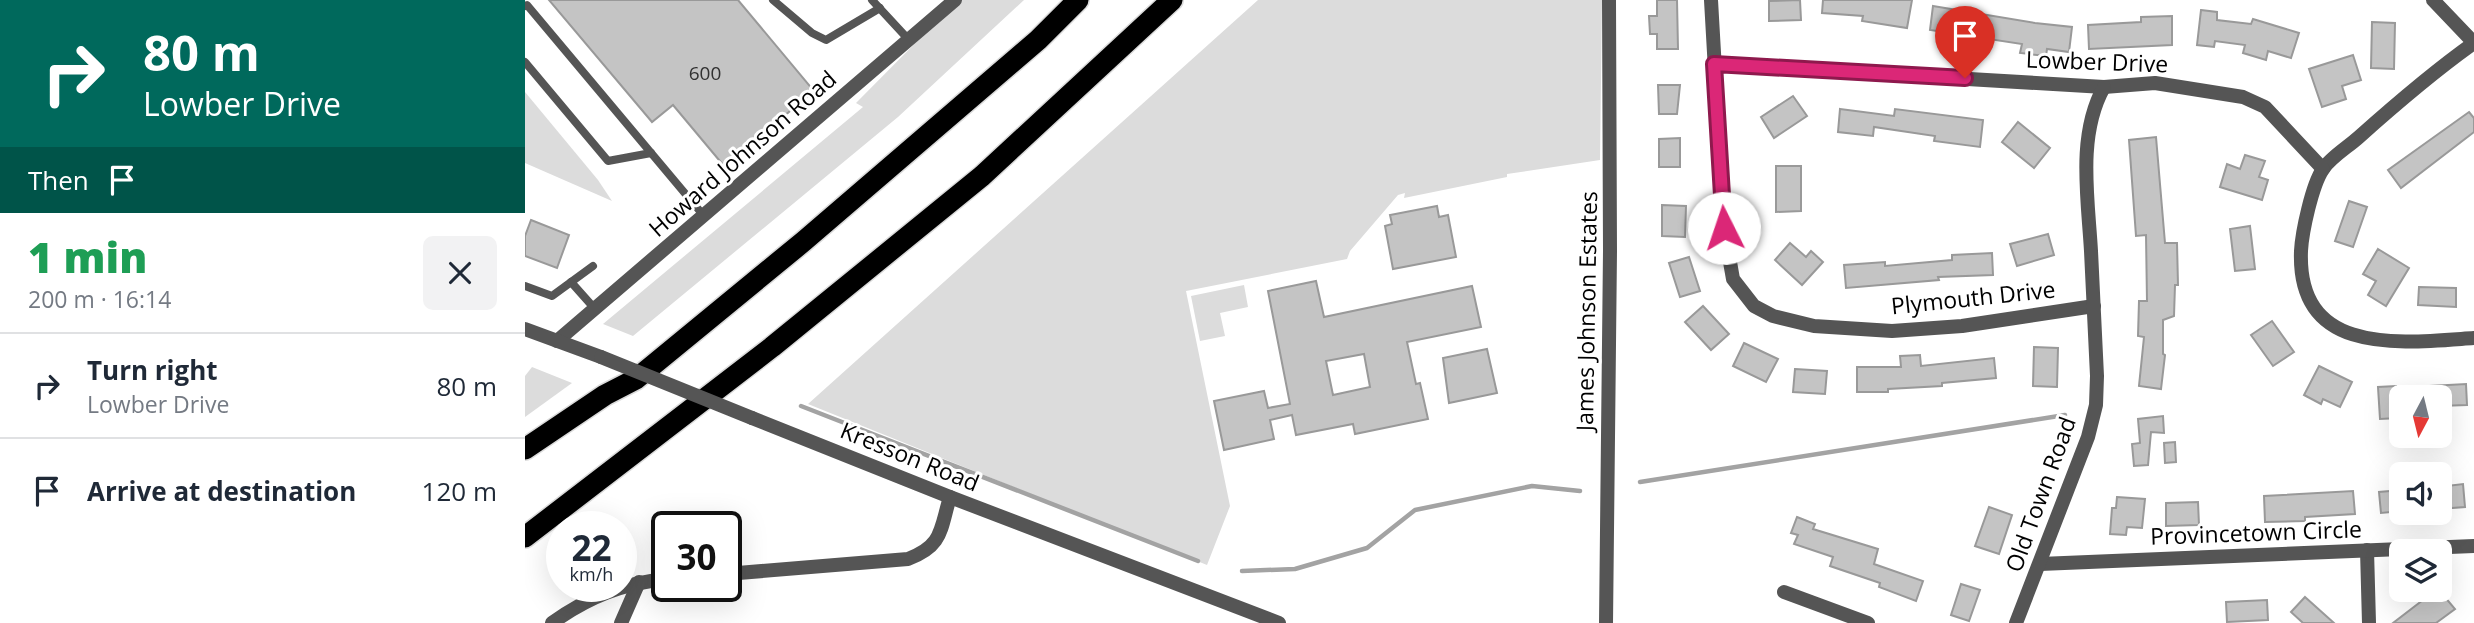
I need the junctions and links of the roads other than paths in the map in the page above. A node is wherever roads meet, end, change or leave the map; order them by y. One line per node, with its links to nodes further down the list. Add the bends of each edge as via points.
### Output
1 (773, 0): 10 (lane, via 826,40)
2 (873, 0): 10 (lane)
3 (955, 0): 11 (street, Howard Johnson Road)
4 (1078, 0): 27 (highway, via 1038,40 804,241 636,379)
5 (1172, 0): 29 (highway, via 982,176 762,355)
6 (1609, 0): 40 (street, James Johnson Estates)
7 (1711, 0): 14 (street, Plymouth Drive)
8 (2433, 0): 12 (street)
9 (525, 6): 16 (lane)
10 (880, 8): 11 (lane)
11 (909, 40): 18 (street, Howard Johnson Road)
12 (2474, 43): 17 (street, via 2429,75)
13 (525, 62): 16 (lane, via 608,161)
14 (1714, 64): 15 (street, Lowber Drive); 22 (street, Plymouth Drive, via 1724,228 1733,279 1754,306 1814,326 1892,331 1962,326)
15 (2104, 87): 17 (street, Lowber Drive, via 2155,83 2243,97 2265,107); 22 (street, Old Town Road, via 2088,140)
16 (651, 153): 18 (lane)
17 (2323, 169): 25 (street, via 2302,239 2305,286 2315,309 2333,327 2362,338 2395,342)
18 (704, 216): 23 (street, Howard Johnson Road)
19 (593, 266): 20 (lane)
20 (571, 282): 21 (lane, via 552,296); 23 (lane)
21 (525, 286)
22 (2094, 306): 32 (street, Old Town Road, via 2096,405)
23 (595, 309): 26 (street, Howard Johnson Road)
24 (525, 329): 26 (street, Kresson Road)
25 (2474, 338)
26 (557, 341): 28 (street, Kresson Road, bridge)
27 (525, 449)
28 (950, 497): 33 (street, via 933,546 908,559); 39 (street, Kresson Road)
29 (525, 537)
30 (2474, 546): 31 (street, Provincetown Circle)
31 (2367, 550): 32 (street, Provincetown Circle); 43 (street)
32 (2040, 564): 42 (street, Old Town Road)
33 (742, 573)
34 (651, 581): 35 (street)
35 (639, 582): 37 (street, via 613,589); 38 (street)
36 (1784, 592): 41 (street)
37 (562, 621)
38 (621, 623)
39 (1279, 623)
40 (1607, 623)
41 (1868, 623)
42 (2016, 623)
43 (2369, 623)

